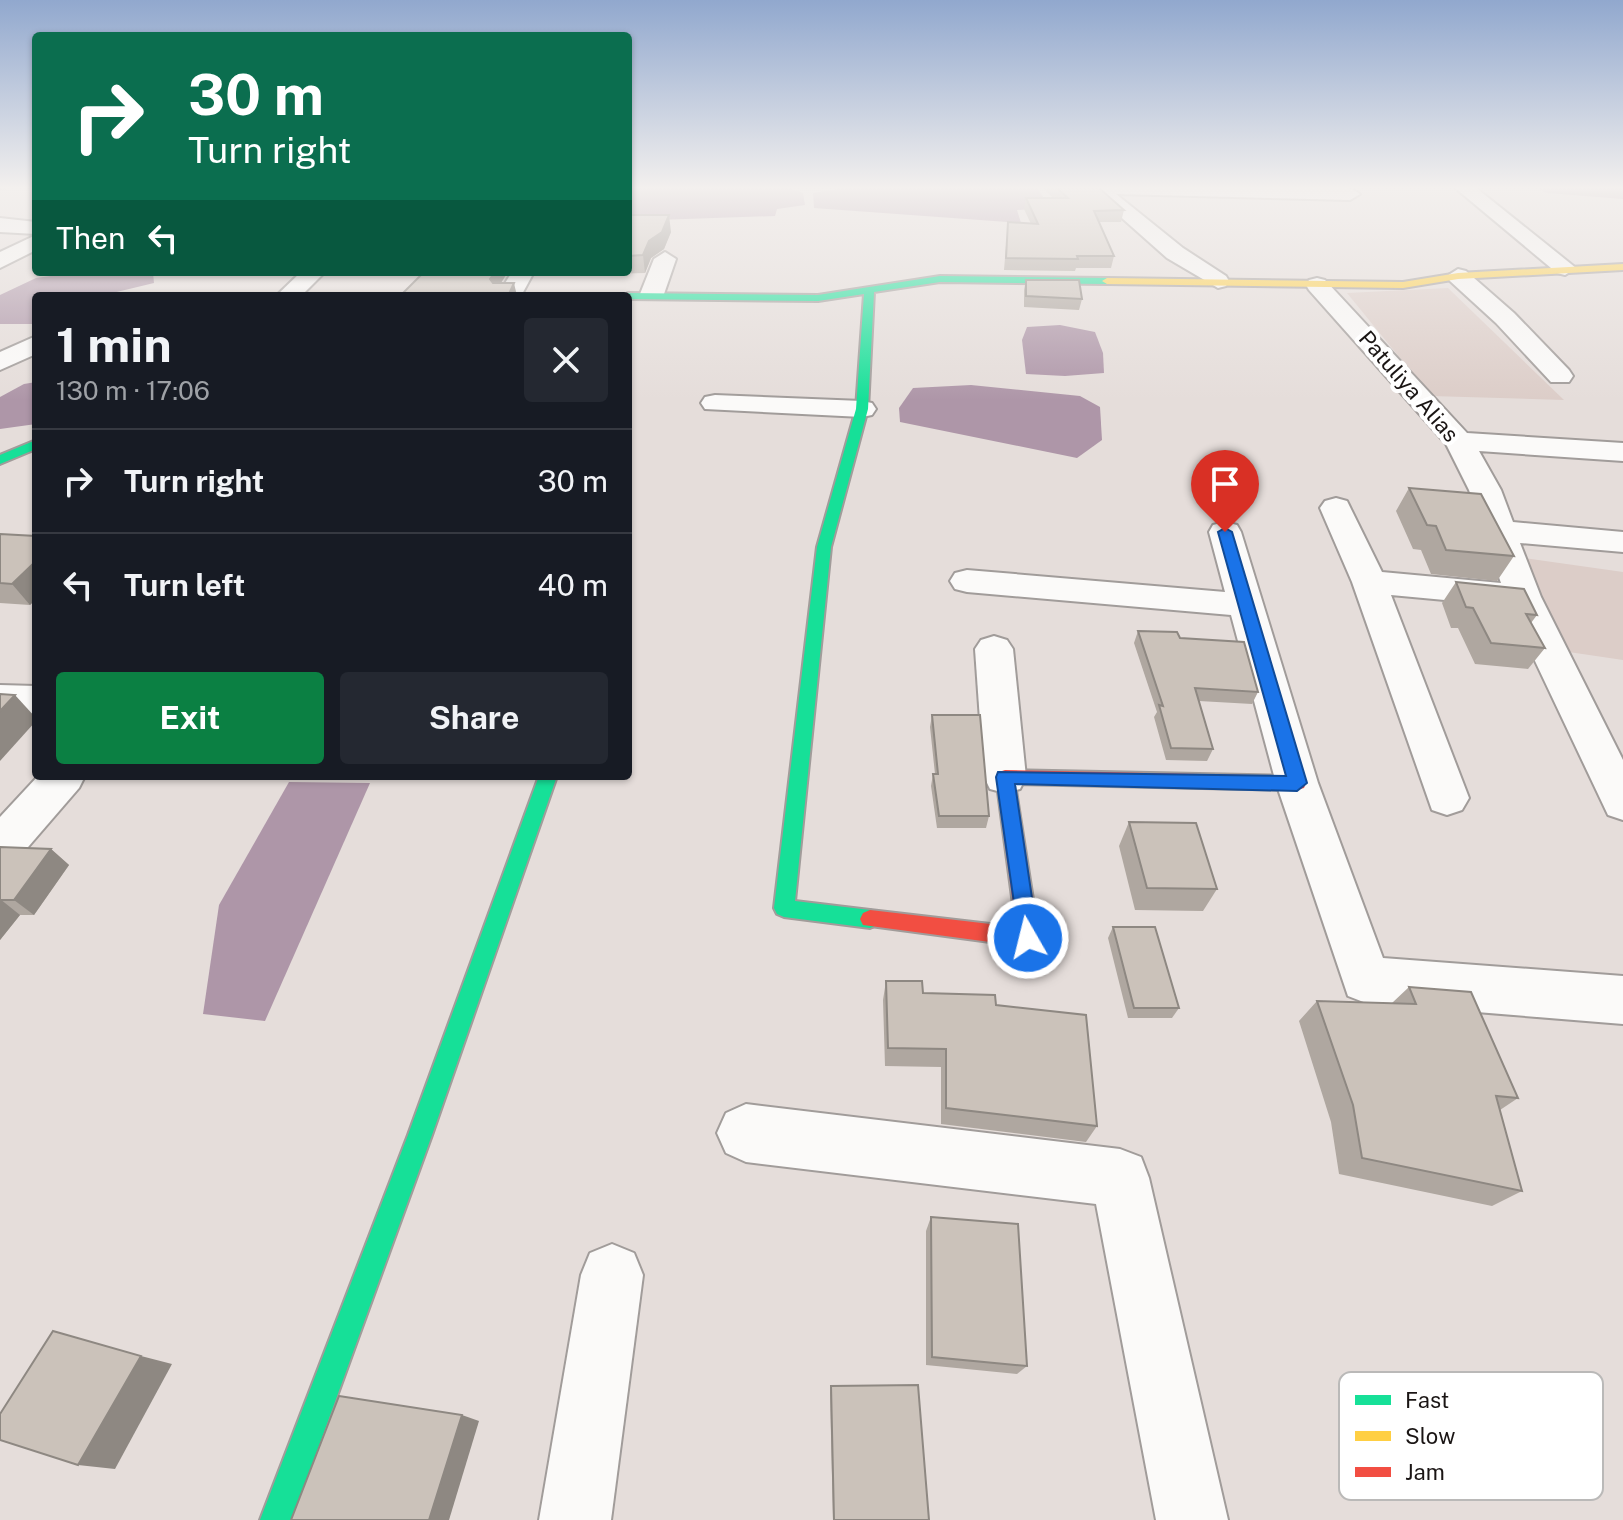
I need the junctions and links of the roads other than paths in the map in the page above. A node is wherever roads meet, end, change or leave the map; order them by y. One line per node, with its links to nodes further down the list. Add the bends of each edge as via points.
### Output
1 (1183, 258): 8 (street)
2 (1552, 258): 5 (street)
3 (665, 259): 12 (street)
4 (1623, 267): 5 (street)
5 (1565, 268): 7 (street)
6 (310, 276): 11 (street)
7 (1458, 276): 9 (street, via 1403,285); 18 (street)
8 (1218, 281): 9 (street); 10 (street, via 940,279)
9 (1317, 285): 21 (street, Patuliya Alias)
10 (869, 289): 12 (street, via 818,298); 20 (street)
11 (292, 292)
12 (652, 294): 13 (street)
13 (632, 296)
14 (0, 338): 15 (street)
15 (32, 342)
16 (32, 345): 17 (street)
17 (0, 362)
18 (1560, 376)
19 (715, 403): 20 (street)
20 (862, 409): 36 (street, via 824,547 784,908 1028,938)
21 (1459, 441): 23 (street); 26 (street, Patuliya Alias)
22 (32, 446): 24 (street)
23 (1623, 452)
24 (0, 460)
25 (1336, 508): 30 (street)
26 (1500, 531): 28 (street); 31 (street, Patuliya Alias)
27 (1225, 532): 32 (street)
28 (1623, 542)
29 (967, 581): 32 (street)
30 (1369, 582): 31 (street); 40 (street)
31 (1523, 597): 41 (street, Patuliya Alias)
32 (1246, 605): 39 (street)
33 (994, 649): 36 (street)
34 (0, 699): 35 (street)
35 (32, 700)
36 (1005, 777): 39 (street)
37 (60, 780): 42 (street)
38 (547, 780): 46 (street)
39 (1297, 783): 43 (street, via 1366,980)
40 (1447, 798)
41 (1623, 803)
42 (0, 848)
43 (1623, 1000)
44 (746, 1133): 48 (street, via 1120,1178)
45 (612, 1275): 47 (street)
46 (276, 1520)
47 (575, 1520)
48 (1192, 1520)

